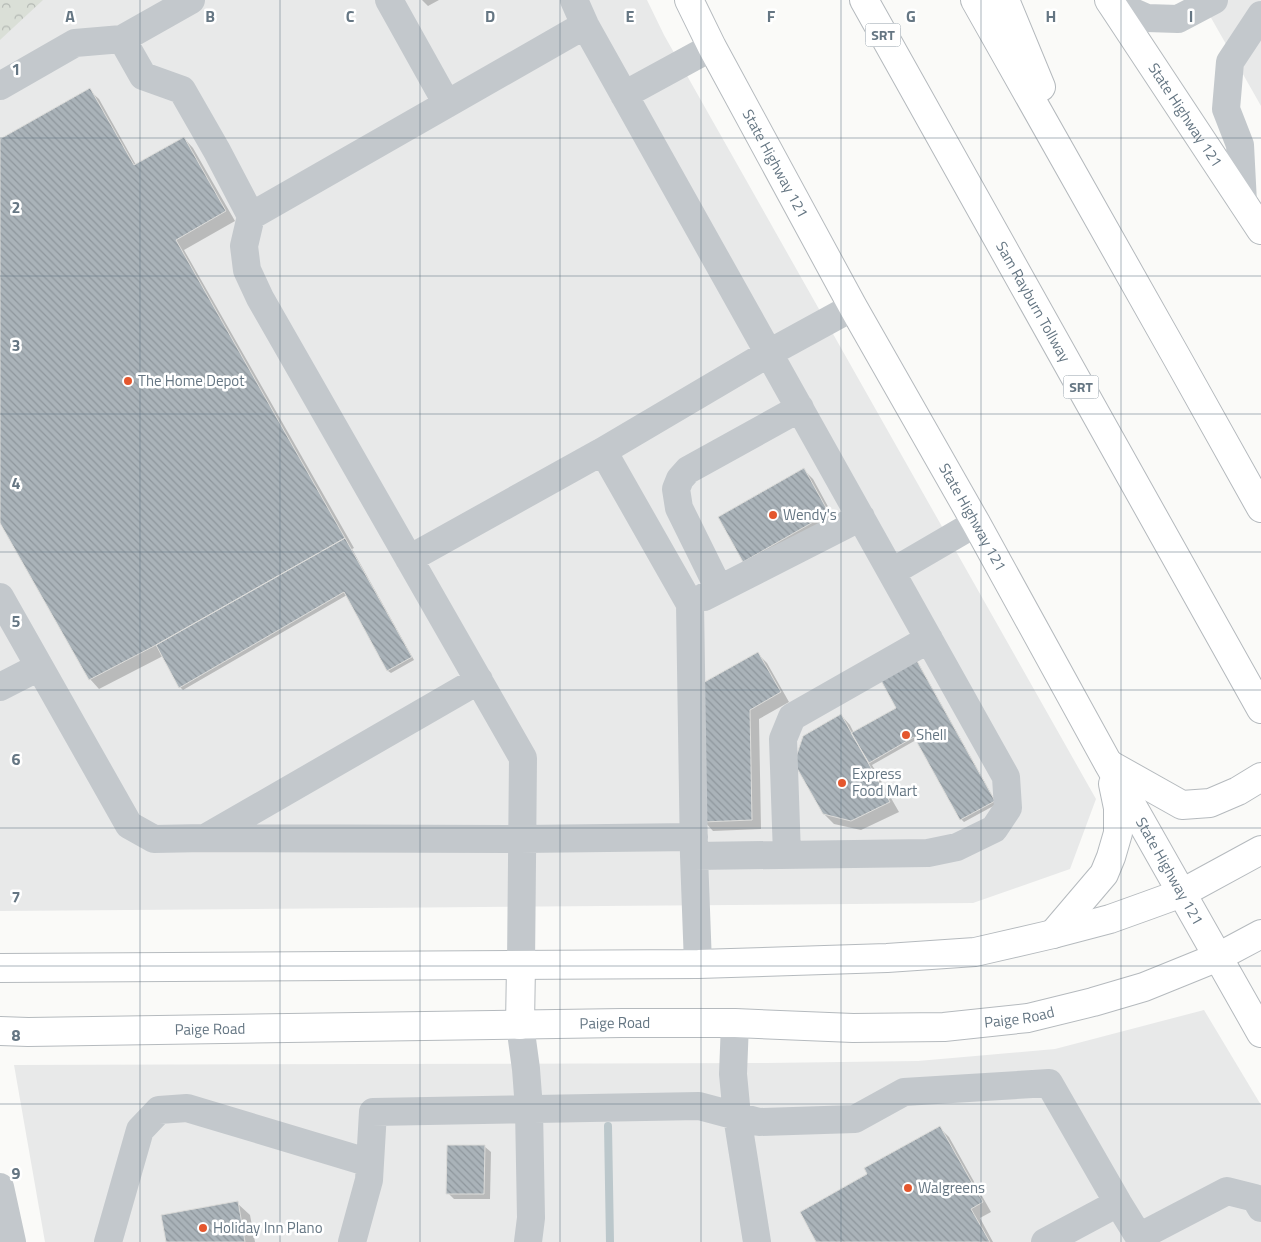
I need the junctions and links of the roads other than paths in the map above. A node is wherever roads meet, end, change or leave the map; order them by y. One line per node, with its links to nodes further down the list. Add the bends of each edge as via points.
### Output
1 (191, 0): 12 (street)
2 (389, 0): 16 (street)
3 (574, 0): 11 (street)
4 (689, 0): 13 (main road, State Highway 121)
5 (864, 0): 37 (main road, Sam Rayburn Tollway / SRT)
6 (975, 0): 17 (main road)
7 (1005, 0): 17 (main road)
8 (1214, 0): 9 (street, via 1178,19 1147,18)
9 (1109, 1): 18 (main road, State Highway 121)
10 (1261, 15): 18 (street, via 1230,62 1226,109 1240,145)
11 (585, 25): 15 (street); 16 (street)
12 (122, 40): 14 (street, via 75,43); 19 (street, via 143,76 182,90)
13 (712, 48): 15 (street); 21 (main road, State Highway 121)
14 (0, 86)
15 (624, 95): 22 (street)
16 (447, 104): 19 (street)
17 (1086, 198): 25 (main road)
18 (1243, 203): 20 (main road, State Highway 121)
19 (251, 216): 28 (street, via 244,246 247,270)
20 (1261, 230)
21 (853, 307): 22 (street); 27 (main road, State Highway 121)
22 (769, 353): 23 (street); 24 (street)
23 (800, 408): 26 (street); 30 (street, via 688,470 680,479 676,489 679,508)
24 (603, 451): 28 (street); 32 (street)
25 (1261, 508)
26 (861, 517): 29 (street); 30 (street)
27 (976, 523): 29 (street); 38 (main road, State Highway 121)
28 (410, 559): 35 (street)
29 (892, 572): 33 (street)
30 (720, 589): 32 (street)
31 (0, 597): 34 (street)
32 (690, 604): 42 (street)
33 (929, 639): 44 (street, via 792,717 783,739); 44 (street, via 1006,777 1008,808 994,829 957,848 928,853)
34 (39, 667): 36 (street); 40 (street, via 129,825 154,839)
35 (479, 680): 40 (street); 41 (street, via 523,758)
36 (0, 687)
37 (1260, 707)
38 (1108, 763): 39 (main road, via 1182,805 1210,803); 45 (main road, State Highway 121); 46 (main road, via 1118,808 1118,833 1111,857 1104,874)
39 (1261, 777)
40 (205, 838): 41 (street)
41 (521, 839): 42 (street); 50 (street)
42 (694, 846): 44 (street); 49 (street)
43 (1261, 850): 45 (main road)
44 (787, 855)
45 (1182, 893): 46 (main road, via 1110,919); 48 (main road, State Highway 121)
46 (1053, 934): 49 (main road, via 975,952)
47 (1261, 934): 48 (main road, Paige Road)
48 (1218, 957): 52 (main road, Paige Road, via 1144,987 1028,1018 944,1026 853,1028); 55 (main road, State Highway 121)
49 (698, 964): 50 (main road)
50 (521, 965): 51 (main road); 53 (main road)
51 (0, 968)
52 (735, 1023): 53 (main road, Paige Road); 57 (street, via 733,1074)
53 (520, 1025): 54 (main road, Paige Road); 56 (street)
54 (0, 1032)
55 (1261, 1033)
56 (529, 1109): 57 (street, via 699,1106); 58 (street, via 373,1112); 66 (street, via 531,1218)
57 (737, 1116): 60 (street, via 759,1122 855,1119 904,1092 1049,1083); 67 (street)
58 (370, 1163): 64 (street, via 188,1108 159,1110 140,1130); 65 (street, via 369,1180)
59 (0, 1187): 63 (street)
60 (1118, 1203): 62 (street); 68 (street)
61 (1261, 1208): 62 (street, via 1255,1198 1227,1191)
62 (1140, 1240)
63 (12, 1242)
64 (108, 1242)
65 (352, 1242)
66 (528, 1242)
67 (757, 1242)
68 (1045, 1242)

